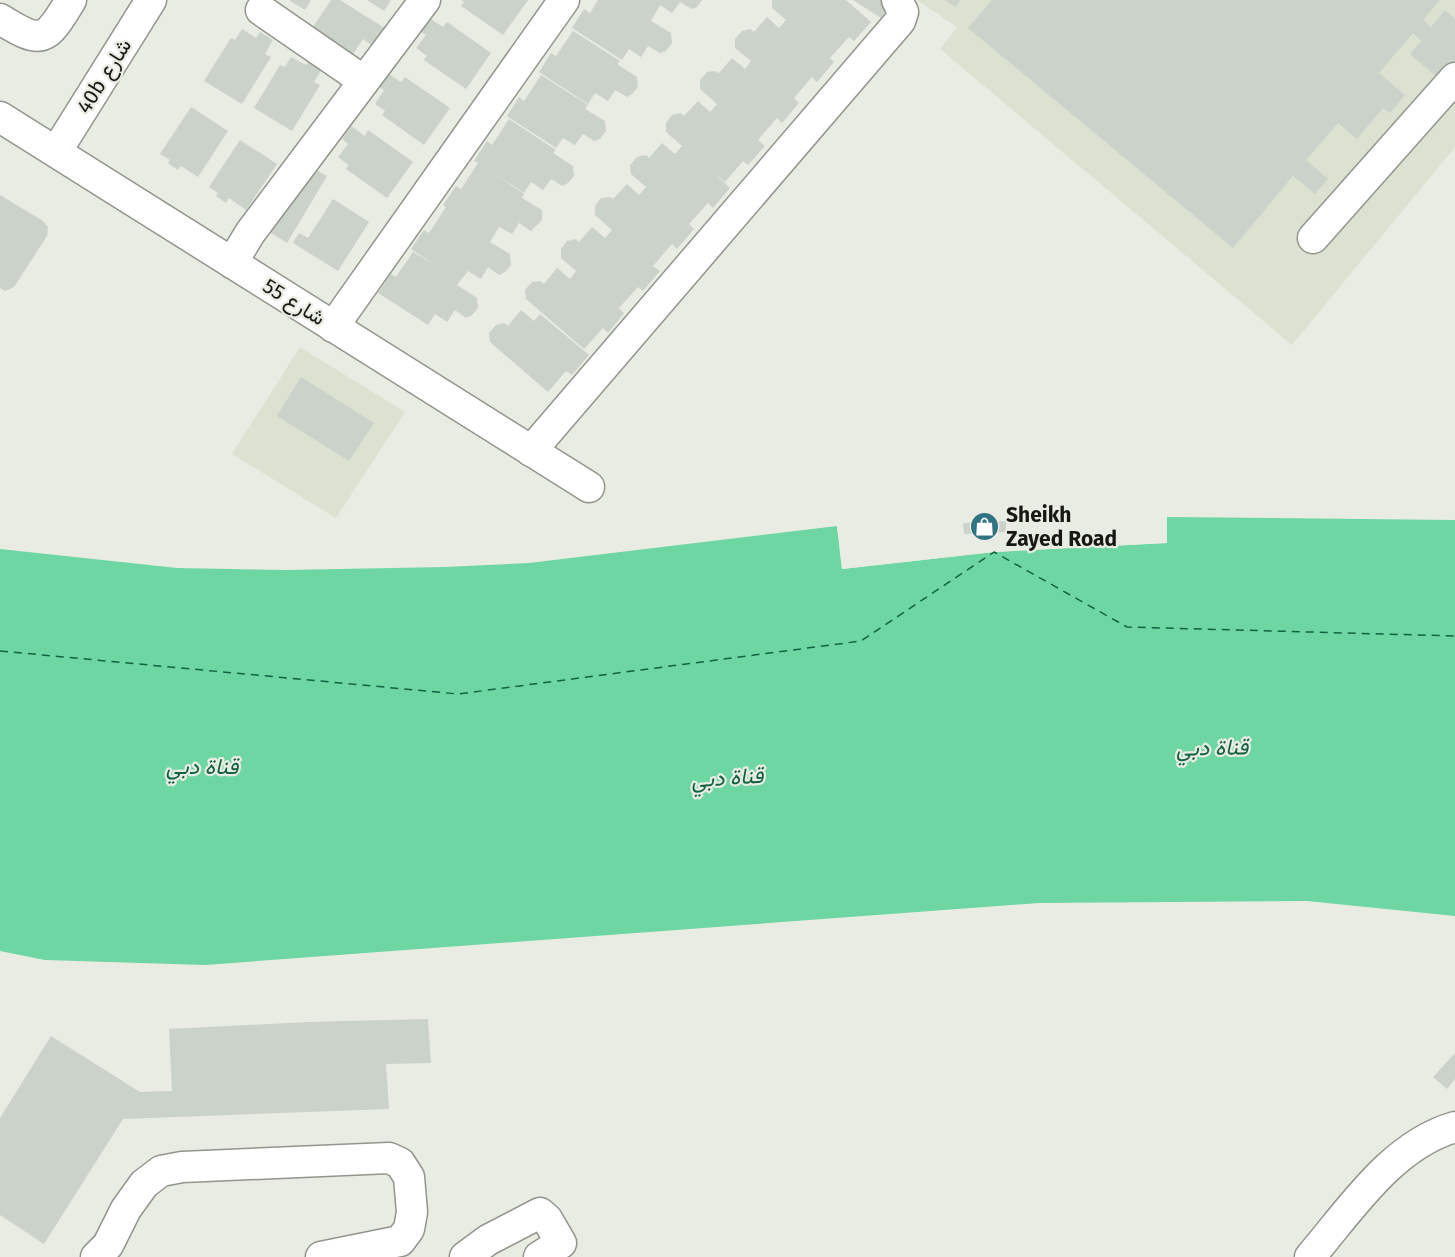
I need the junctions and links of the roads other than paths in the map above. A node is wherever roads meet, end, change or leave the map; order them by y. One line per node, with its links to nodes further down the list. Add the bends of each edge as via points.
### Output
1 (71, 0): 7 (street, via 50,32 41,36 21,33)
2 (151, 0): 11 (street, 40b شارع)
3 (425, 0): 9 (street)
4 (564, 0): 14 (street)
5 (897, 0): 15 (street, via 903,12 900,21)
6 (261, 10): 9 (street)
7 (0, 20)
8 (1455, 78): 12 (street)
9 (364, 81): 13 (street, via 249,233)
10 (0, 117): 11 (street, شارع 55)
11 (56, 152): 13 (street, شارع 55)
12 (1313, 238)
13 (232, 263): 14 (street, شارع 55)
14 (333, 327): 15 (street, شارع 55)
15 (531, 451): 16 (street, شارع 55)
16 (589, 487)
17 (1455, 1127): 22 (street, via 1409,1148 1384,1171)
18 (107, 1253): 19 (street, via 126,1209 144,1184 161,1171 389,1158 400,1163 409,1177 412,1212 409,1229 400,1241)
19 (321, 1257)
20 (465, 1257): 21 (street, via 488,1240 540,1213 561,1243)
21 (539, 1257)
22 (1310, 1257)

